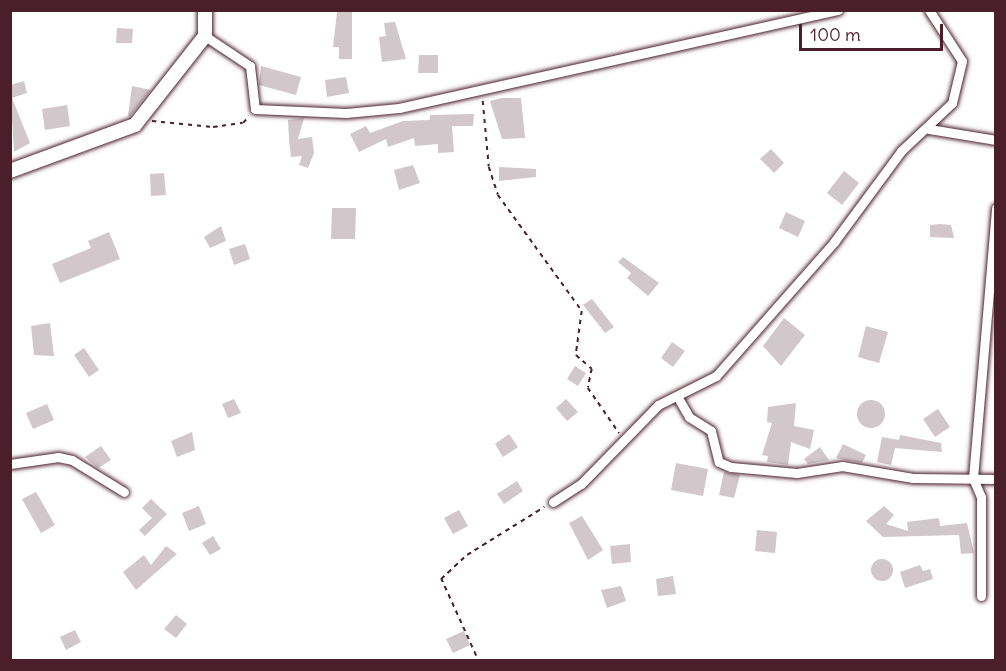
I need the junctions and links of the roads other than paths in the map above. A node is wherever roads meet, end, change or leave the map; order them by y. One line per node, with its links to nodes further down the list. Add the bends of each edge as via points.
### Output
1 (205, 10): 4 (street)
2 (838, 10): 4 (street, via 481,91 346,113 255,109 250,66)
3 (929, 10): 5 (street, via 962,61 952,103)
4 (205, 36): 7 (street, via 140,119)
5 (929, 129): 6 (street); 9 (street, via 901,151 834,242 716,376)
6 (996, 140)
7 (10, 171)
8 (996, 208): 11 (street)
9 (676, 396): 11 (street, via 689,417 711,431 719,462 731,467 797,472 842,466 913,478); 14 (street, via 658,405 581,484)
10 (10, 464): 13 (street, via 58,457 72,460)
11 (973, 478): 12 (street); 15 (street, via 981,497)
12 (996, 479)
13 (124, 492)
14 (553, 502)
15 (981, 596)

